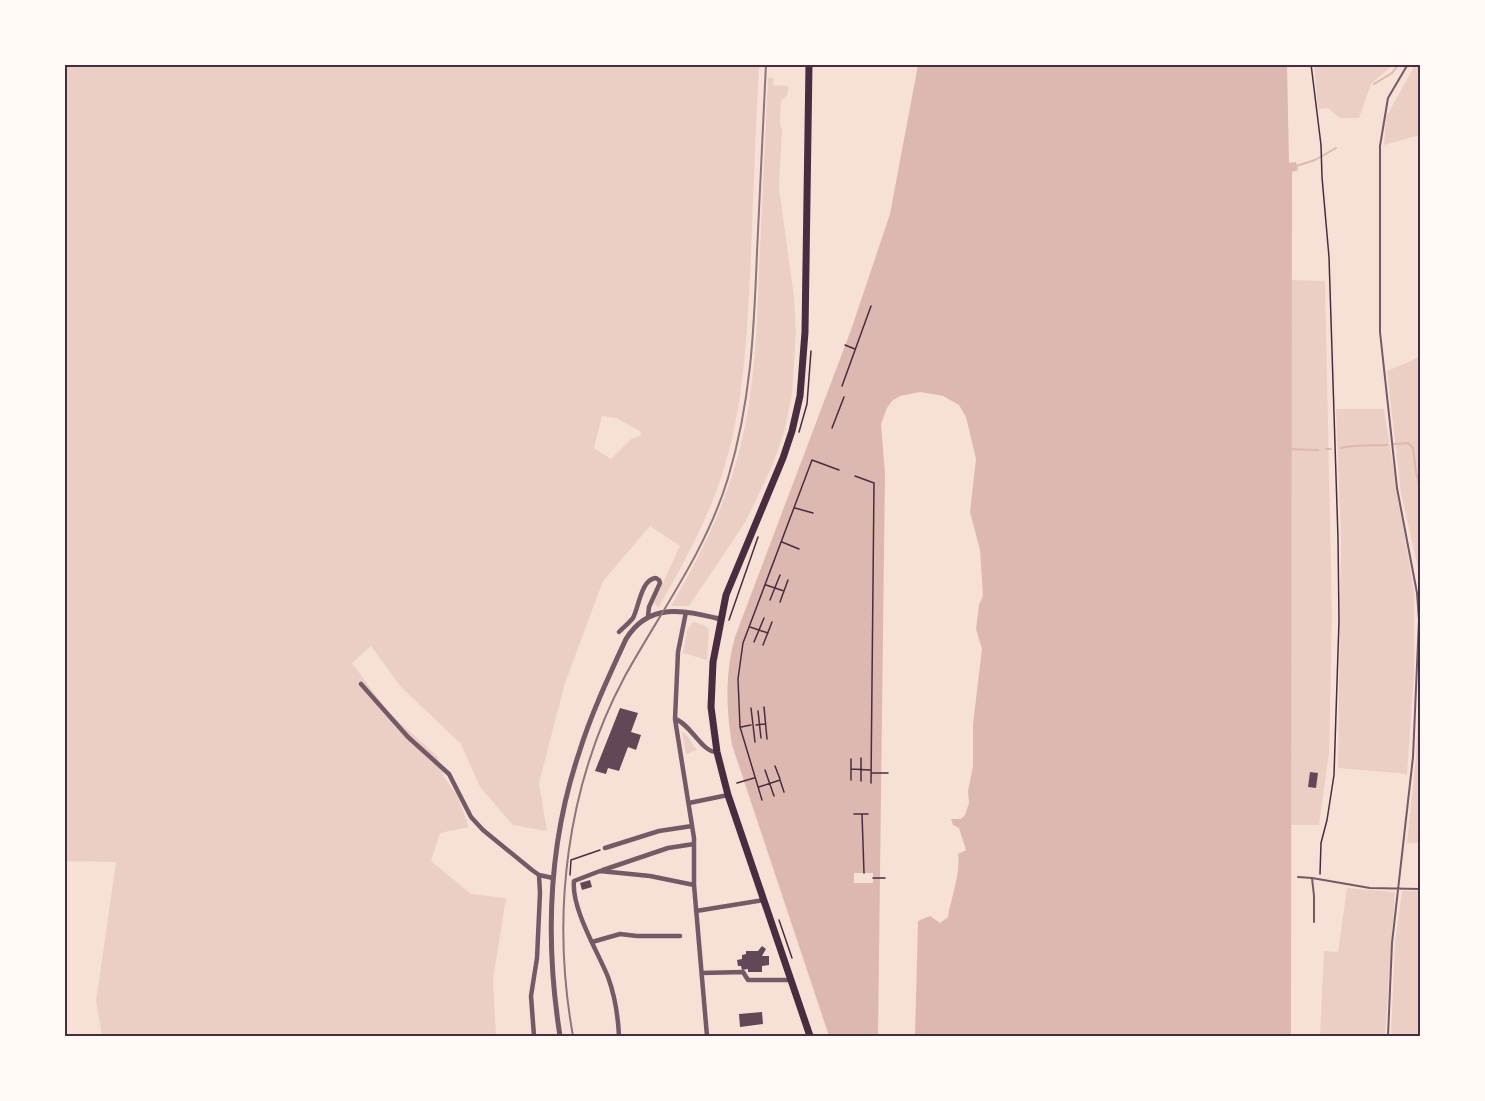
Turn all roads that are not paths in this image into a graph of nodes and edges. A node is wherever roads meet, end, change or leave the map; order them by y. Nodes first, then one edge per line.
1 (809, 64) edge
2 (1408, 64) edge
3 (686, 612) junction
4 (648, 616) junction
5 (720, 619) junction
6 (619, 632) dead end
7 (361, 684) dead end
8 (675, 719) junction
9 (717, 752) junction
10 (728, 795) junction
11 (690, 803) junction
12 (692, 826) junction
13 (694, 844) junction
14 (605, 848) road end
15 (600, 871) junction
16 (539, 875) junction
17 (1298, 877) dead end
18 (553, 878) junction
19 (1312, 878) junction
20 (694, 885) junction
21 (1420, 888) edge
22 (1399, 889) junction
23 (764, 900) junction
24 (696, 911) junction
25 (1314, 921) dead end
26 (680, 936) dead end
27 (592, 942) junction
28 (702, 973) junction
29 (791, 980) junction
30 (534, 1036) edge
31 (560, 1036) edge
32 (619, 1036) edge
33 (707, 1036) edge
34 (810, 1036) edge
35 (1388, 1036) edge

1 - 5 main road
2 - 22 lane
3 - 4 street
3 - 5 street
3 - 8 street
4 - 6 street
4 - 18 street
5 - 9 main road
7 - 16 street
8 - 9 street
8 - 11 street
9 - 10 main road
10 - 11 street
10 - 23 main road
11 - 12 street
12 - 13 street
12 - 14 street
13 - 15 street
13 - 20 street
15 - 20 street
15 - 27 street
16 - 18 street
16 - 30 street
17 - 19 lane
18 - 31 street
19 - 22 lane
19 - 25 lane
20 - 24 street
21 - 22 lane
22 - 35 lane
23 - 24 street
23 - 29 main road
24 - 28 street
26 - 27 street
27 - 32 street
28 - 29 street
28 - 33 street
29 - 34 main road

